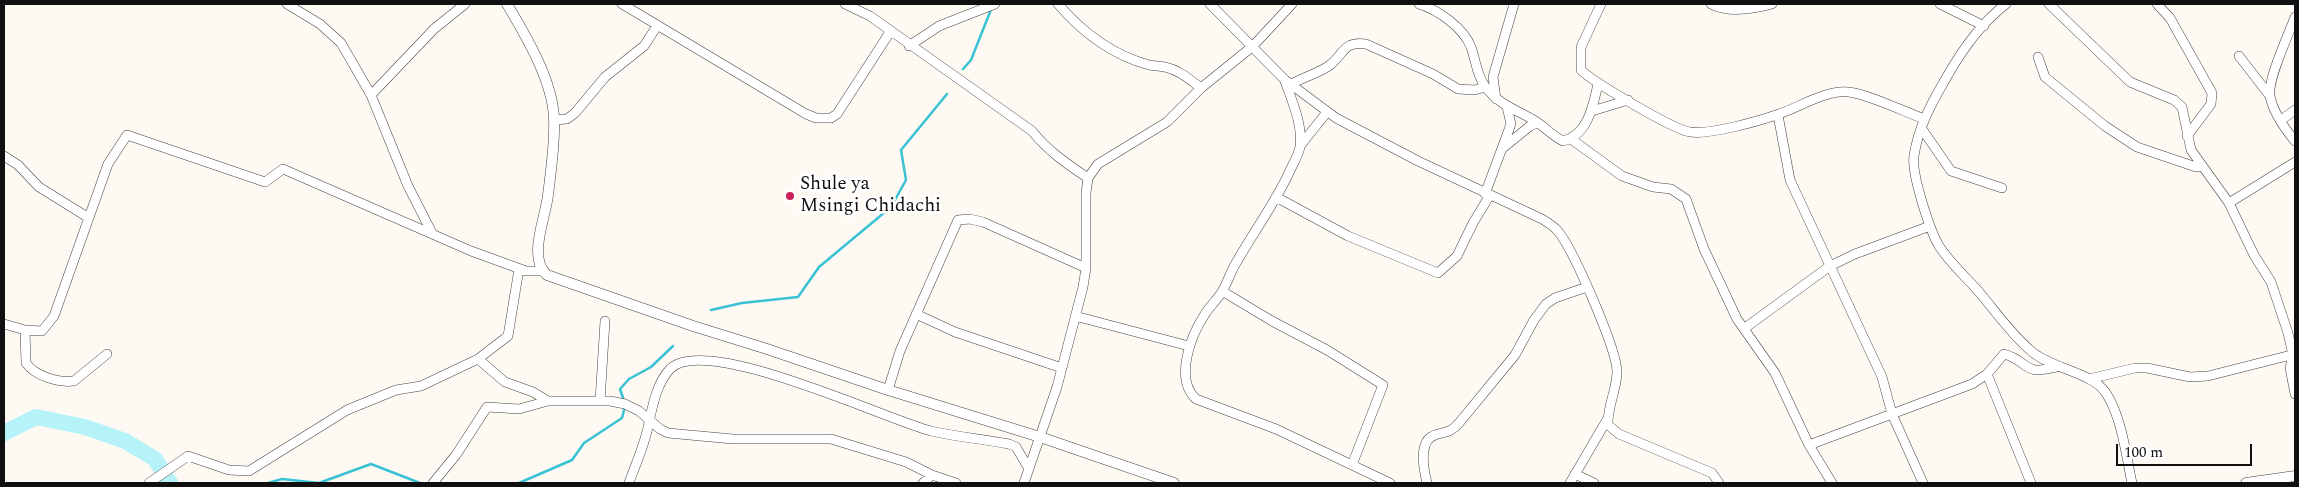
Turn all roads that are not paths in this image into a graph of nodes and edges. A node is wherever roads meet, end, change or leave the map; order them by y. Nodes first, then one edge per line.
1 (288, 4) edge
2 (465, 4) edge
3 (507, 4) edge
4 (622, 4) edge
5 (844, 4) edge
6 (995, 4) edge
7 (1058, 4) edge
8 (1210, 4) edge
9 (1292, 4) edge
10 (1419, 4) edge
11 (1514, 4) edge
12 (1601, 4) edge
13 (1711, 4) edge
14 (1772, 4) edge
15 (1940, 4) edge
16 (2006, 4) edge
17 (2049, 4) edge
18 (2157, 4) edge
19 (862, 7) edge
20 (2295, 17) edge
21 (657, 26) junction
22 (1984, 26) junction
23 (890, 32) junction
24 (909, 46) junction
25 (1253, 46) junction
26 (2239, 56) dead end
27 (2038, 57) dead end
28 (1288, 82) junction
29 (1598, 84) junction
30 (1486, 87) junction
31 (1201, 88) junction
32 (371, 95) junction
33 (2270, 96) junction
34 (1496, 99) junction
35 (1628, 100) junction
36 (1506, 107) junction
37 (2295, 110) edge
38 (1592, 111) junction
39 (1327, 112) junction
40 (1778, 115) junction
41 (1924, 118) junction
42 (554, 120) junction
43 (2281, 120) junction
44 (1538, 123) junction
45 (1922, 129) junction
46 (2188, 136) junction
47 (1571, 139) junction
48 (2295, 140) edge
49 (1300, 146) junction
50 (1502, 149) junction
51 (4, 156) edge
52 (2295, 162) edge
53 (2201, 166) junction
54 (1088, 178) junction
55 (2002, 188) dead end
56 (1488, 194) junction
57 (1276, 197) junction
58 (2229, 203) junction
59 (89, 218) junction
60 (1930, 226) junction
61 (432, 232) junction
62 (1830, 266) junction
63 (1086, 268) junction
64 (519, 269) junction
65 (542, 271) junction
66 (1587, 287) junction
67 (1222, 291) junction
68 (916, 314) junction
69 (1075, 316) junction
70 (605, 321) dead end
71 (4, 324) edge
72 (1745, 328) junction
73 (26, 330) junction
74 (1190, 346) junction
75 (108, 354) dead end
76 (2294, 354) edge
77 (478, 359) junction
78 (2057, 367) junction
79 (1062, 368) junction
80 (1987, 374) junction
81 (2089, 379) junction
82 (888, 390) junction
83 (2295, 394) edge
84 (548, 401) junction
85 (600, 401) junction
86 (1892, 414) junction
87 (1608, 418) junction
88 (650, 421) junction
89 (1040, 437) junction
90 (1809, 445) junction
91 (1352, 465) junction
92 (1575, 474) junction
93 (932, 475) junction
94 (2295, 476) edge
95 (1026, 477) edge
96 (149, 483) edge
97 (433, 483) edge
98 (630, 483) edge
99 (923, 483) edge
100 (956, 483) edge
101 (1016, 483) edge
102 (1174, 483) edge
103 (1390, 483) edge
104 (1427, 483) edge
105 (1570, 483) edge
106 (1594, 483) edge
107 (1719, 483) edge
108 (1832, 483) edge
109 (1923, 483) edge
110 (2031, 483) edge
111 (2132, 483) edge
112 (2246, 483) edge

1 - 32 street
2 - 32 street
3 - 42 street
4 - 21 street
5 - 19 street
6 - 24 street
7 - 31 street
8 - 25 street
9 - 25 street
10 - 30 street
11 - 34 street
12 - 29 street
13 - 14 street
15 - 22 street
16 - 22 street
17 - 46 street
18 - 46 street
19 - 23 street
20 - 33 street
21 - 23 street
21 - 42 street
22 - 41 street
23 - 24 street
24 - 54 street
25 - 28 street
25 - 31 street
26 - 33 street
27 - 53 street
28 - 30 street
28 - 39 street
28 - 49 street
29 - 35 street
29 - 38 street
30 - 34 street
31 - 54 street
32 - 61 street
33 - 43 street
34 - 36 street
35 - 38 street
35 - 40 street
36 - 44 street
36 - 50 street
37 - 43 street
38 - 47 street
39 - 49 street
39 - 56 street
40 - 41 street
40 - 62 street
41 - 45 street
42 - 65 street
43 - 48 street
44 - 47 street
44 - 50 street
45 - 55 street
45 - 60 street
46 - 53 street
47 - 72 street
49 - 57 street
50 - 56 street
51 - 59 street
52 - 58 street
53 - 58 street
54 - 63 street
56 - 57 street
56 - 66 street
57 - 67 street
58 - 76 street
59 - 61 street
59 - 73 street
60 - 62 street
60 - 78 street
61 - 64 street
62 - 72 street
62 - 86 street
63 - 68 street
63 - 69 street
64 - 65 street
64 - 77 street
65 - 82 street
66 - 87 street
66 - 104 street
67 - 74 street
67 - 91 street
68 - 79 street
68 - 82 street
69 - 74 street
69 - 79 street
70 - 85 street
71 - 73 street
72 - 90 street
73 - 75 street
74 - 91 street
76 - 81 street
76 - 83 street
77 - 84 street
77 - 96 street
78 - 80 street
78 - 81 street
79 - 89 street
80 - 86 street
80 - 110 street
81 - 111 street
82 - 89 street
84 - 85 street
84 - 97 street
85 - 88 street
86 - 90 street
86 - 109 street
87 - 92 street
87 - 107 street
88 - 93 street
88 - 95 street
88 - 98 street
89 - 95 street
89 - 102 street
90 - 108 street
91 - 103 street
92 - 105 street
92 - 106 street
93 - 99 street
93 - 100 street
94 - 112 street
95 - 101 street

